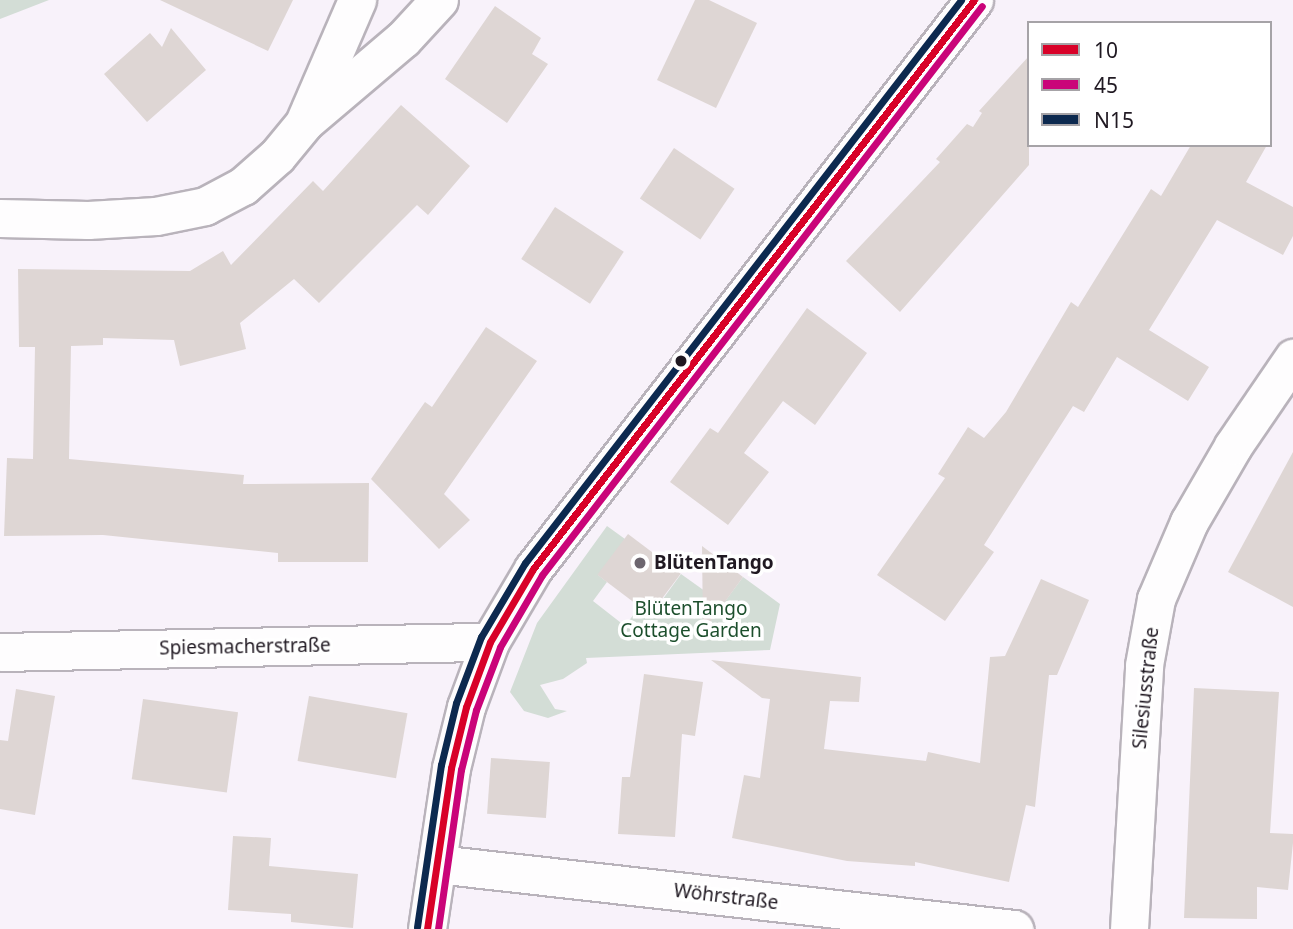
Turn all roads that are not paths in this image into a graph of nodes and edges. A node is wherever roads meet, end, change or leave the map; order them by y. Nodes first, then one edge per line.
1 (357, 0) edge
2 (439, 0) edge
3 (974, 0) edge
4 (305, 122) junction
5 (0, 218) edge
6 (1293, 358) edge
7 (491, 642) junction
8 (0, 652) edge
9 (438, 864) junction
10 (427, 929) edge
11 (1014, 929) edge
12 (1129, 929) edge

1 - 4 street
2 - 4 street
3 - 7 street
4 - 5 street
6 - 12 street, Silesiusstraße
7 - 8 street, Spiesmacherstraße
7 - 9 street
9 - 10 street
9 - 11 street, Wöhrstraße

